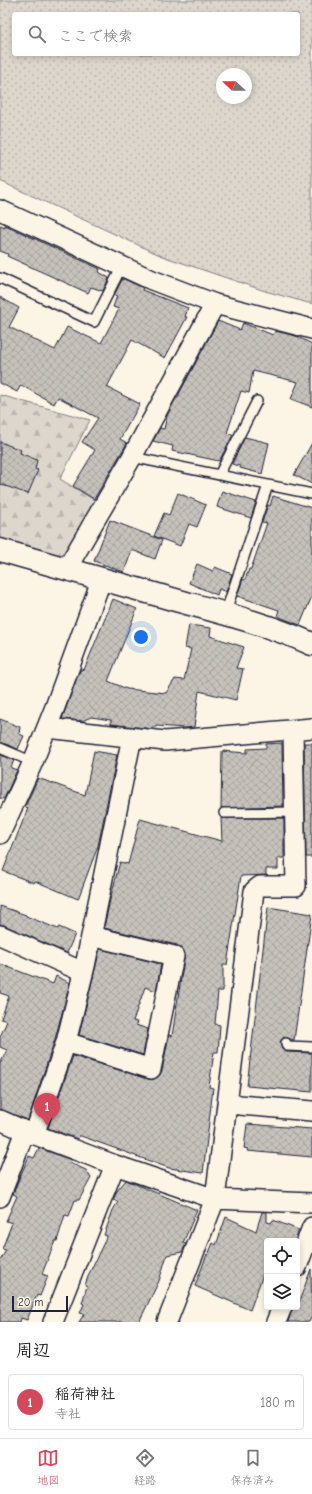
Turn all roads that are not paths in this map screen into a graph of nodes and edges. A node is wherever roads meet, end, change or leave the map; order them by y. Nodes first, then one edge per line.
1 (0, 210) edge
2 (122, 266) junction
3 (0, 278) edge
4 (215, 304) junction
5 (312, 328) edge
6 (257, 401) dead end
7 (132, 457) junction
8 (220, 475) junction
9 (268, 485) junction
10 (312, 494) edge
11 (0, 550) edge
12 (67, 568) junction
13 (102, 578) junction
14 (224, 614) junction
15 (311, 642) edge
16 (47, 728) junction
17 (312, 728) edge
18 (292, 731) junction
19 (132, 738) junction
20 (0, 748) edge
21 (33, 762) junction
22 (294, 812) junction
23 (224, 813) dead end
24 (0, 834) edge
25 (0, 935) edge
26 (90, 936) junction
27 (83, 972) junction
28 (66, 1042) junction
29 (286, 1043) dead end
30 (312, 1047) edge
31 (227, 1104) junction
32 (312, 1111) edge
33 (0, 1120) edge
34 (30, 1133) junction
35 (115, 1165) junction
36 (0, 1197) edge
37 (216, 1199) junction
38 (312, 1203) edge
39 (312, 1227) edge
40 (300, 1259) edge
41 (281, 1310) edge
42 (53, 1322) edge
43 (167, 1322) edge
44 (276, 1322) edge

1 - 2 street
2 - 3 lane
2 - 4 street
4 - 5 street
4 - 7 street
6 - 8 lane
7 - 8 lane
7 - 12 street
8 - 9 lane
9 - 10 lane
9 - 14 lane
11 - 12 street
12 - 13 street
13 - 14 street
13 - 16 street
14 - 15 street
16 - 19 street
16 - 21 street
17 - 18 street
18 - 19 street
18 - 22 street
19 - 26 street
20 - 21 lane
21 - 24 street
22 - 23 lane
22 - 31 street
25 - 27 street
26 - 27 street
26 - 28 street
27 - 28 street
28 - 34 street
29 - 30 lane
31 - 32 street
31 - 37 street
33 - 34 street
34 - 35 street
34 - 36 street
35 - 37 street
35 - 42 street
37 - 38 street
37 - 43 street
39 - 40 street
41 - 44 street

